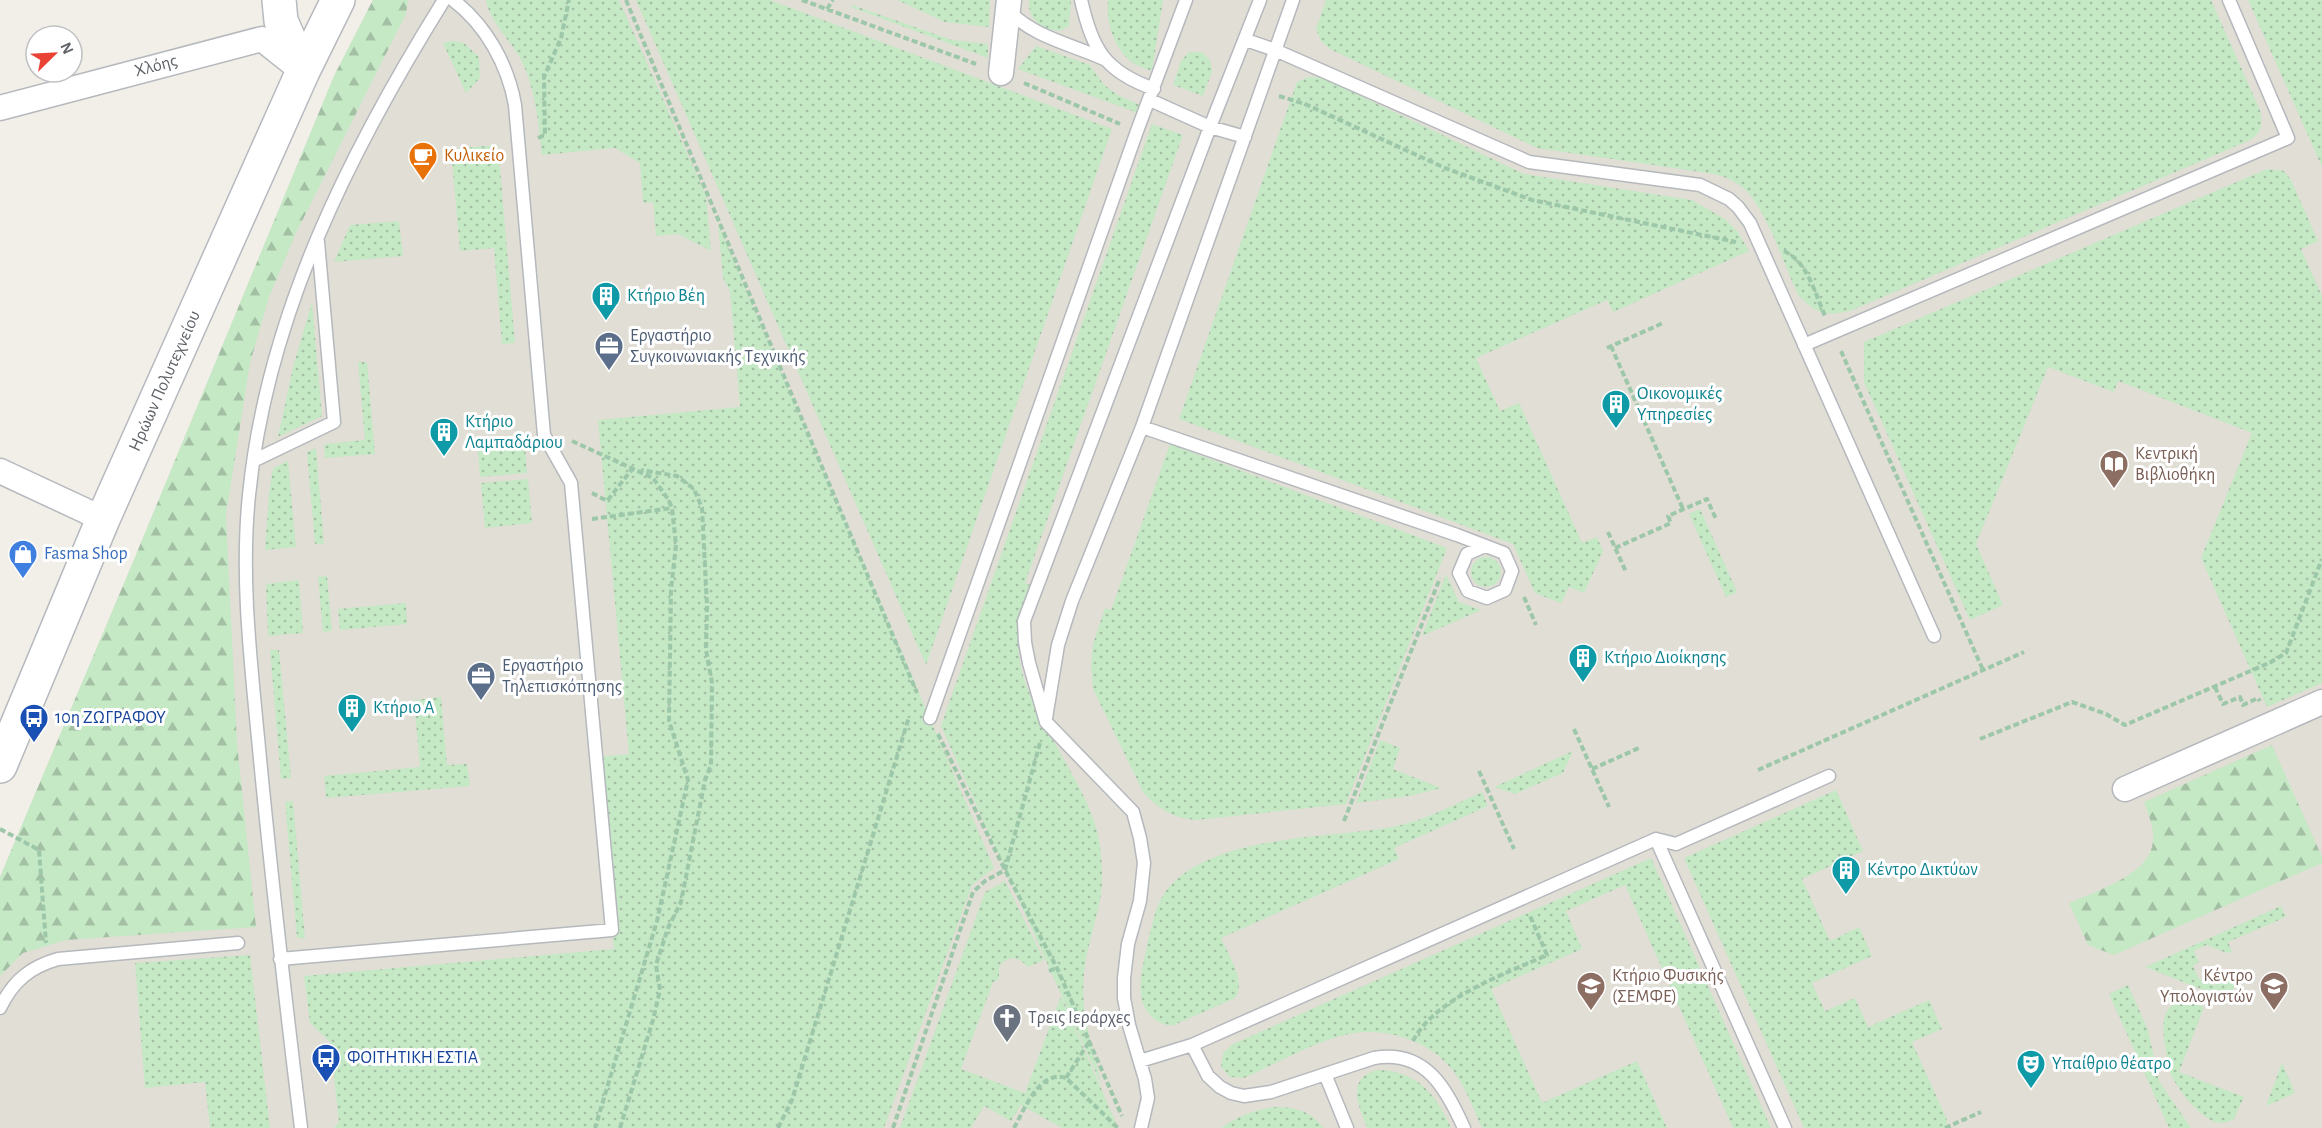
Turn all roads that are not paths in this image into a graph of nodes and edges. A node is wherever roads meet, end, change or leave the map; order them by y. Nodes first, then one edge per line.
1 (279, 0) edge
2 (338, 0) edge
3 (1081, 0) edge
4 (1186, 0) edge
5 (1260, 0) edge
6 (1293, 0) edge
7 (2229, 0) edge
8 (453, 1) edge
9 (1009, 5) edge
10 (1246, 40) junction
11 (1275, 50) junction
12 (1104, 59) junction
13 (303, 71) junction
14 (1001, 74) road end
15 (1152, 94) junction
16 (0, 108) edge
17 (1210, 127) junction
18 (1245, 137) junction
19 (318, 238) junction
20 (1804, 345) junction
21 (1143, 427) junction
22 (255, 460) junction
23 (0, 471) edge
24 (103, 519) junction
25 (1485, 546) junction
26 (1934, 636) dead end
27 (2322, 702) edge
28 (930, 718) road end
29 (1046, 722) junction
30 (0, 766) edge
31 (1829, 776) dead end
32 (2125, 789) dead end
33 (1656, 839) junction
34 (237, 942) dead end
35 (280, 958) junction
36 (0, 1008) edge
37 (1192, 1046) junction
38 (1140, 1061) junction
39 (1324, 1074) junction
40 (301, 1128) edge
41 (1141, 1128) edge
42 (1347, 1128) edge
43 (1464, 1128) edge
44 (1785, 1128) edge

1 - 13 street
2 - 13 street, Ηρώων Πολυτεχνείου
3 - 12 lane
4 - 15 lane
5 - 10 lane
6 - 11 lane
7 - 20 lane
8 - 19 lane
8 - 35 lane
9 - 12 lane
9 - 14 street
10 - 11 lane
10 - 17 lane
11 - 18 lane
11 - 20 lane
12 - 15 lane
13 - 16 street, Χλόης
13 - 24 street, Ηρώων Πολυτεχνείου
15 - 17 lane
15 - 28 lane
17 - 18 lane
17 - 29 lane
18 - 21 lane
19 - 22 lane
19 - 22 lane
20 - 26 lane
21 - 25 lane
21 - 29 lane
22 - 35 lane
23 - 24 street
24 - 30 street, Ηρώων Πολυτεχνείου
25 - 25 lane
27 - 32 street
29 - 38 lane
31 - 33 lane
33 - 37 lane
33 - 44 lane
34 - 36 lane
35 - 40 lane
37 - 38 lane
37 - 39 lane
38 - 41 lane
39 - 42 lane
39 - 43 lane

